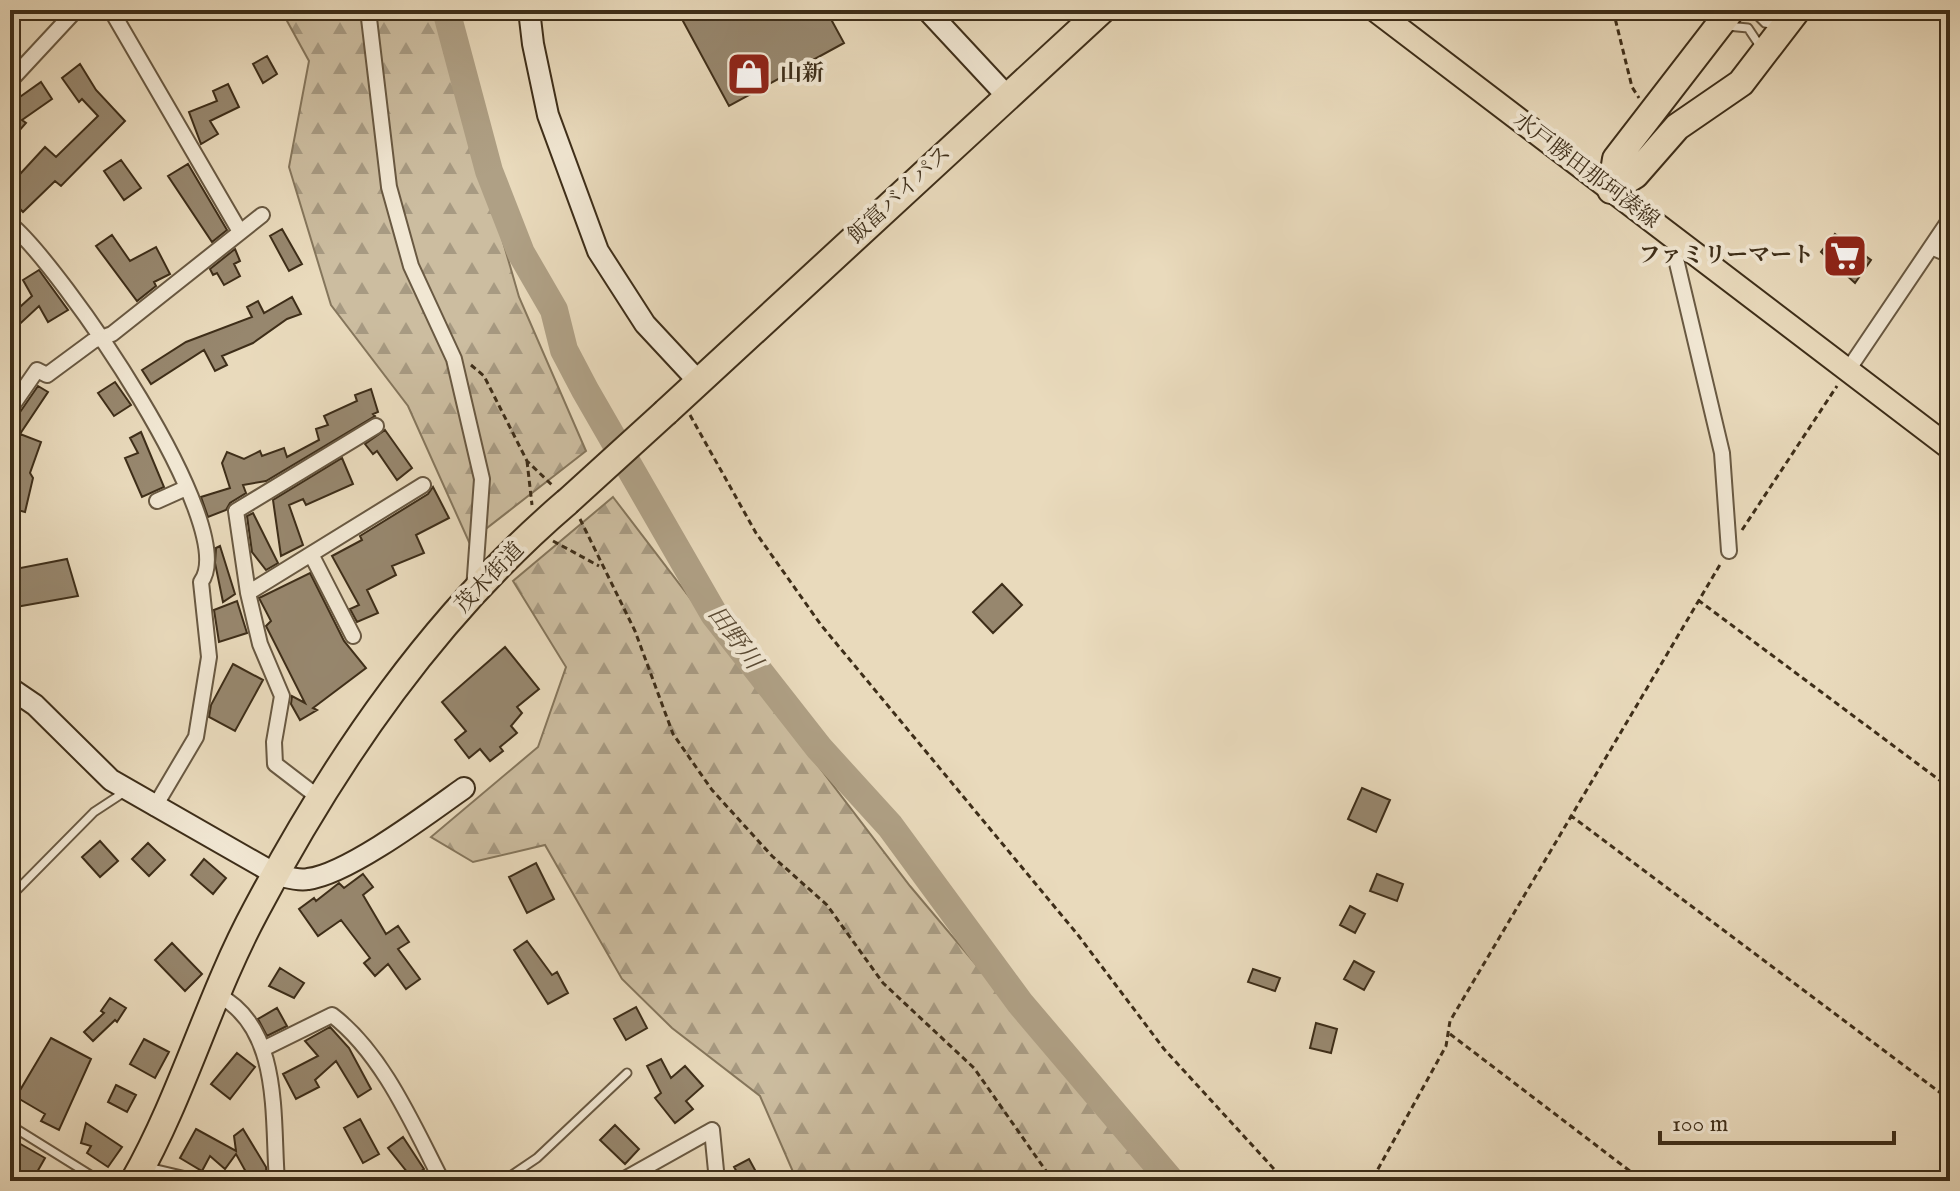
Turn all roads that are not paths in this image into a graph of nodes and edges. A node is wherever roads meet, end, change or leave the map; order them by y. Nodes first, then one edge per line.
1 (76, 10) edge
2 (111, 10) edge
3 (368, 10) edge
4 (529, 10) edge
5 (927, 10) edge
6 (1102, 10) edge
7 (1375, 10) edge
8 (1731, 10) edge
9 (1752, 10) edge
10 (1793, 16) edge
11 (1715, 32) junction
12 (1757, 64) junction
13 (10, 81) edge
14 (1007, 96) junction
15 (1611, 190) junction
16 (262, 215) dead end
17 (1950, 219) edge
18 (10, 224) edge
19 (239, 230) junction
20 (1677, 240) junction
21 (1931, 247) junction
22 (1950, 255) edge
23 (102, 338) junction
24 (1848, 370) junction
25 (682, 397) junction
26 (10, 409) edge
27 (376, 426) dead end
28 (1950, 448) edge
29 (423, 485) dead end
30 (186, 488) junction
31 (157, 501) dead end
32 (1729, 551) road end
33 (311, 554) junction
34 (248, 593) junction
35 (473, 594) junction
36 (353, 636) dead end
37 (10, 688) edge
38 (464, 788) dead end
39 (127, 790) junction
40 (318, 797) junction
41 (154, 808) junction
42 (277, 875) junction
43 (10, 897) edge
44 (218, 995) junction
45 (263, 1049) junction
46 (627, 1073) dead end
47 (10, 1125) edge
48 (137, 1175) edge
49 (100, 1181) edge
50 (192, 1181) edge
51 (277, 1181) edge
52 (441, 1181) edge
53 (503, 1181) edge
54 (621, 1181) edge
55 (717, 1181) edge

1 - 13 street
2 - 19 street
3 - 35 street
4 - 25 street
5 - 14 street
6 - 14 highway, 飯富バイパス
7 - 15 main road, 水戸勝田那珂湊線
8 - 11 highway
9 - 10 lane
10 - 12 highway
11 - 12 lane
11 - 15 highway
12 - 15 highway
14 - 25 highway, 飯富バイパス
15 - 20 main road, 水戸勝田那珂湊線
16 - 19 street
17 - 21 street
18 - 23 street
19 - 23 street
20 - 24 main road, 水戸勝田那珂湊線
20 - 32 street
21 - 22 street
21 - 24 street
23 - 26 street
23 - 30 street
24 - 28 main road, 水戸勝田那珂湊線
25 - 35 highway, 茂木街道, bridge
27 - 34 street
29 - 33 street
30 - 31 street
30 - 41 street
33 - 34 street
33 - 36 street
34 - 40 street
35 - 40 highway, 茂木街道
37 - 39 street
38 - 42 street
39 - 41 street
39 - 43 lane
40 - 42 highway, 茂木街道
41 - 42 street
42 - 44 highway, 茂木街道
44 - 45 street
44 - 48 highway, 茂木街道
45 - 51 street
45 - 52 street
46 - 53 lane
47 - 49 lane
48 - 50 street
54 - 55 street

